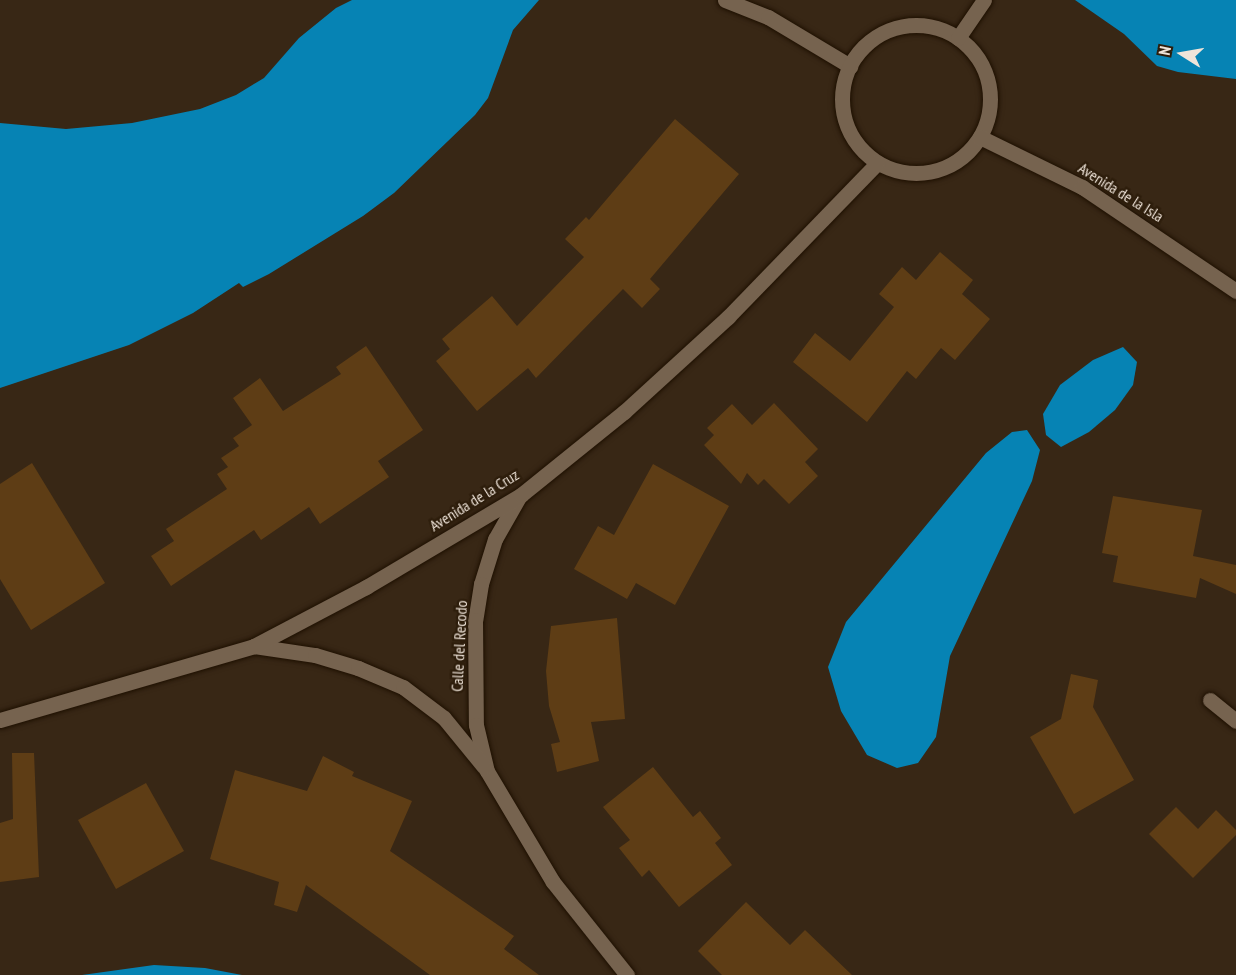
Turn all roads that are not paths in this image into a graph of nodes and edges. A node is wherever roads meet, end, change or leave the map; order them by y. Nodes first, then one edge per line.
1 (725, 0) edge
2 (984, 0) edge
3 (958, 38) junction
4 (849, 66) junction
5 (980, 137) junction
6 (877, 163) junction
7 (1236, 291) edge
8 (521, 495) junction
9 (254, 646) junction
10 (1210, 700) dead end
11 (0, 720) edge
12 (1236, 721) edge
13 (487, 771) junction
14 (627, 975) edge

1 - 4 street
2 - 3 street
3 - 4 street
3 - 5 street
4 - 6 street
5 - 6 street
5 - 7 street, Avenida de la Isla
6 - 8 street, Avenida de la Cruz
8 - 9 street, Avenida de la Cruz
8 - 13 street, Calle del Recodo
9 - 11 street, Avenida de la Cruz
9 - 13 street, Calle del Recodo
10 - 12 street
13 - 14 street, Calle del Recodo

